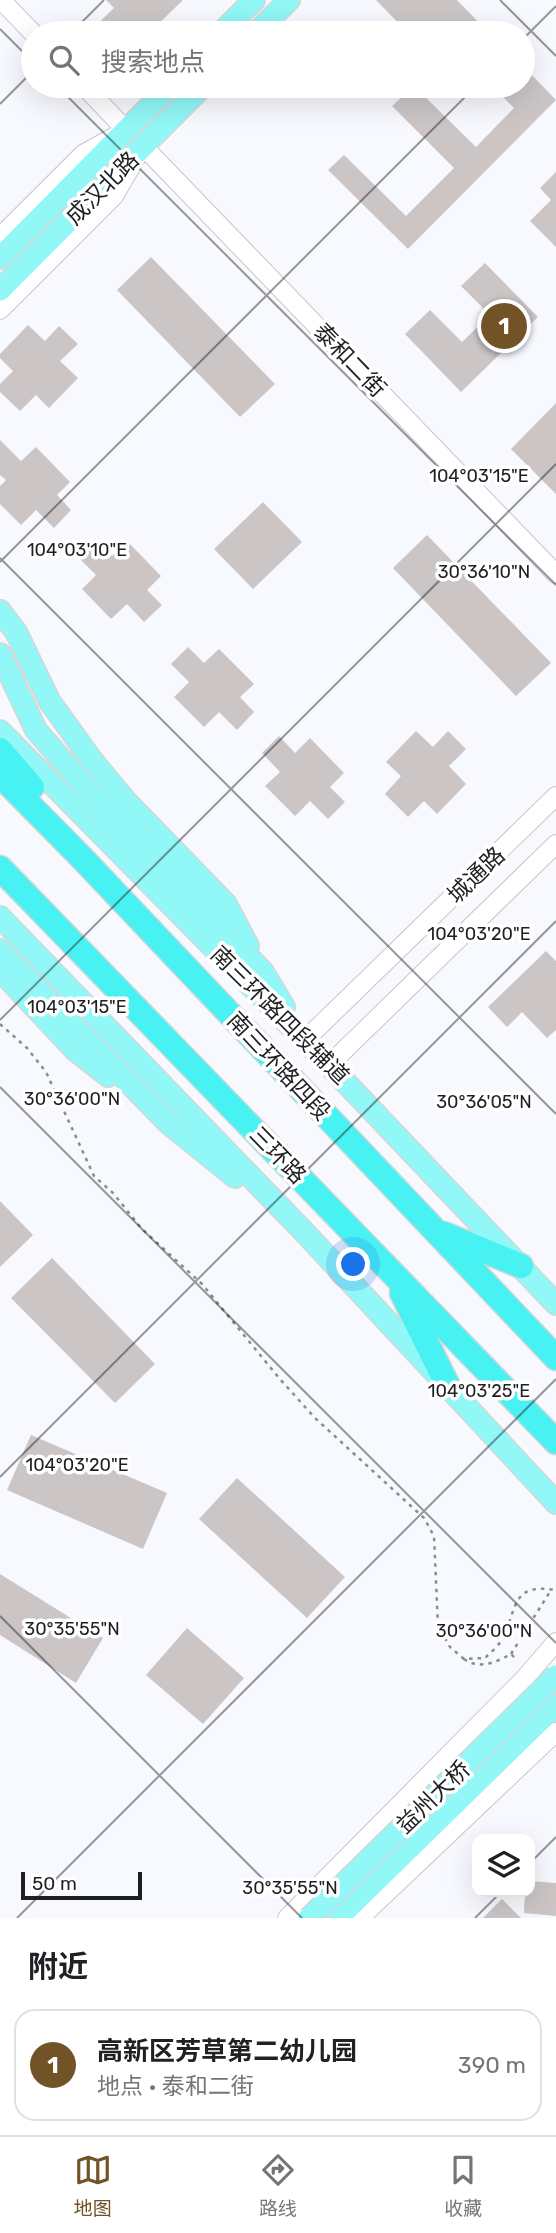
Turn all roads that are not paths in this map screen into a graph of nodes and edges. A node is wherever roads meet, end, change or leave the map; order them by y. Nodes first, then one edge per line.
1 (1, 0) edge
2 (254, 0) edge
3 (289, 0) edge
4 (21, 21) edge
5 (233, 21) edge
6 (268, 21) edge
7 (95, 98) edge
8 (158, 98) edge
9 (191, 98) edge
10 (126, 130) junction
11 (143, 146) junction
12 (0, 237) edge
13 (0, 258) edge
14 (0, 290) edge
15 (0, 310) edge
16 (556, 574) edge
17 (0, 611) edge
18 (0, 654) edge
19 (0, 731) edge
20 (0, 750) edge
21 (0, 775) edge
22 (556, 796) edge
23 (556, 844) edge
24 (0, 868) edge
25 (0, 916) edge
26 (0, 950) edge
27 (0, 970) edge
28 (263, 972) junction
29 (206, 989) junction
30 (305, 1041) junction
31 (329, 1065) junction
32 (168, 1122) junction
33 (434, 1230) junction
34 (307, 1235) junction
35 (521, 1266) junction
36 (392, 1273) junction
37 (556, 1304) edge
38 (556, 1358) edge
39 (448, 1386) junction
40 (556, 1442) edge
41 (556, 1503) edge
42 (556, 1642) edge
43 (556, 1676) edge
44 (556, 1705) edge
45 (556, 1732) edge
46 (287, 1918) edge
47 (309, 1918) edge
48 (338, 1918) edge
49 (360, 1918) edge

1 - 4 street
2 - 5 main road
3 - 6 main road
7 - 10 street
8 - 10 main road, 成汉北路
9 - 11 main road, 成汉北路
10 - 12 street
10 - 13 main road, 成汉北路
11 - 14 main road, 成汉北路
11 - 15 street
11 - 16 street, 泰和二街
17 - 28 main road
18 - 28 main road
19 - 30 main road, 南三环路四段辅道
20 - 29 highway
21 - 29 highway, 南三环路四段
22 - 30 street, 城通路
23 - 31 street, 城通路
24 - 36 highway, 三环路
25 - 34 main road
26 - 32 main road
27 - 32 main road
28 - 30 main road
29 - 33 highway, 南三环路四段
30 - 31 main road, 南三环路四段辅道
31 - 35 main road, 南三环路四段辅道
32 - 34 main road
33 - 35 highway
33 - 38 highway, 南三环路四段
34 - 39 main road
35 - 37 main road, 南三环路四段辅道
36 - 39 highway
36 - 40 highway, 三环路
39 - 41 main road
42 - 46 street
43 - 47 main road, 益州大桥, bridge
44 - 48 main road, 益州大桥
45 - 49 street

